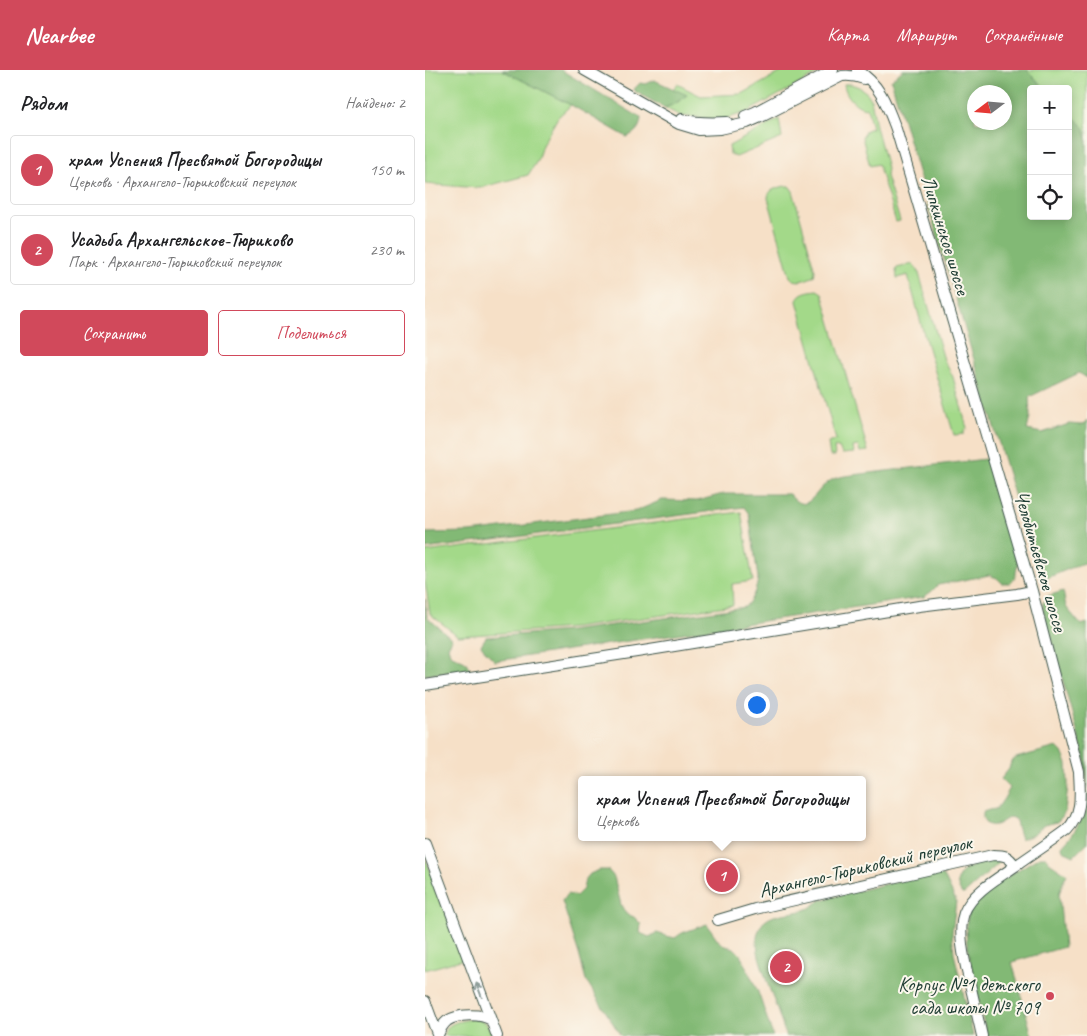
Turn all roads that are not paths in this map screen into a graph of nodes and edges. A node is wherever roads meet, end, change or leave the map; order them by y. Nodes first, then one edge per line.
1 (584, 70) edge
2 (833, 70) edge
3 (857, 70) edge
4 (831, 81) junction
5 (873, 84) junction
6 (662, 114) junction
7 (977, 399) joint
8 (1032, 591) junction
9 (425, 685) edge
10 (425, 843) edge
11 (1015, 866) junction
12 (718, 920) dead end
13 (425, 1001) edge
14 (491, 1020) junction
15 (438, 1036) edge
16 (497, 1036) edge
17 (982, 1036) edge

1 - 6 street
2 - 6 street
3 - 4 street
3 - 5 street, Липкинское шоссе
4 - 5 street
4 - 6 street
5 - 7 street, Липкинское шоссе
7 - 8 street, Челобитьевское шоссе
8 - 9 street
8 - 11 street, Челобитьевское шоссе
14 -> 10 street
11 - 12 street, Архангело-Тюриковский переулок
11 - 17 street, Челобитьевское шоссе
13 - 15 street
14 - 15 street
14 - 16 street

